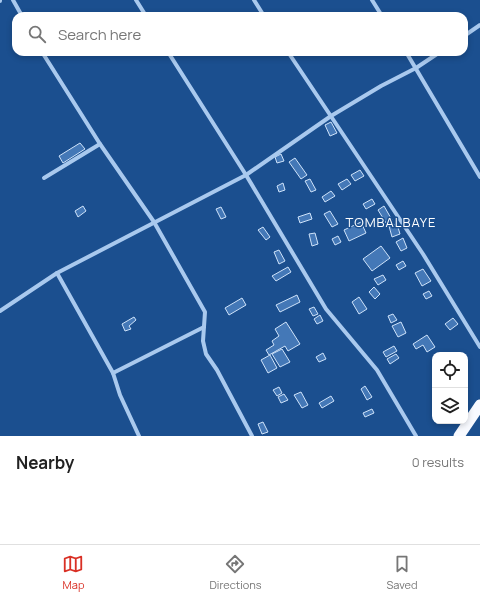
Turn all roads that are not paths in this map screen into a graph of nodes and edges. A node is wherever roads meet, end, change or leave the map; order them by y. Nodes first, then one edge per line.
1 (13, 0) edge
2 (136, 0) edge
3 (254, 0) edge
4 (372, 0) edge
5 (20, 12) edge
6 (144, 12) edge
7 (262, 12) edge
8 (380, 12) edge
9 (480, 25) edge
10 (468, 33) edge
11 (45, 56) edge
12 (171, 56) edge
13 (291, 56) edge
14 (408, 56) edge
15 (434, 56) edge
16 (416, 68) junction
17 (331, 116) junction
18 (100, 144) junction
19 (246, 175) junction
20 (480, 177) edge
21 (44, 178) dead end
22 (154, 222) junction
23 (57, 273) junction
24 (0, 311) edge
25 (204, 328) junction
26 (480, 347) edge
27 (113, 373) junction
28 (480, 405) edge
29 (139, 436) edge
30 (252, 436) edge
31 (416, 436) edge
32 (458, 436) edge

1 - 5 street
2 - 6 street
3 - 7 street
4 - 8 street
9 - 10 street
11 - 18 street
12 - 19 street
13 - 17 street
14 - 16 street
15 - 16 street
16 - 17 street
16 - 20 street
17 - 19 street
17 - 26 street
18 - 21 street
18 - 22 street
19 - 22 street
19 - 31 street
22 - 23 street
22 - 25 street
23 - 24 street
23 - 27 street
25 - 27 street
25 - 30 street
27 - 29 street
28 - 32 highway

